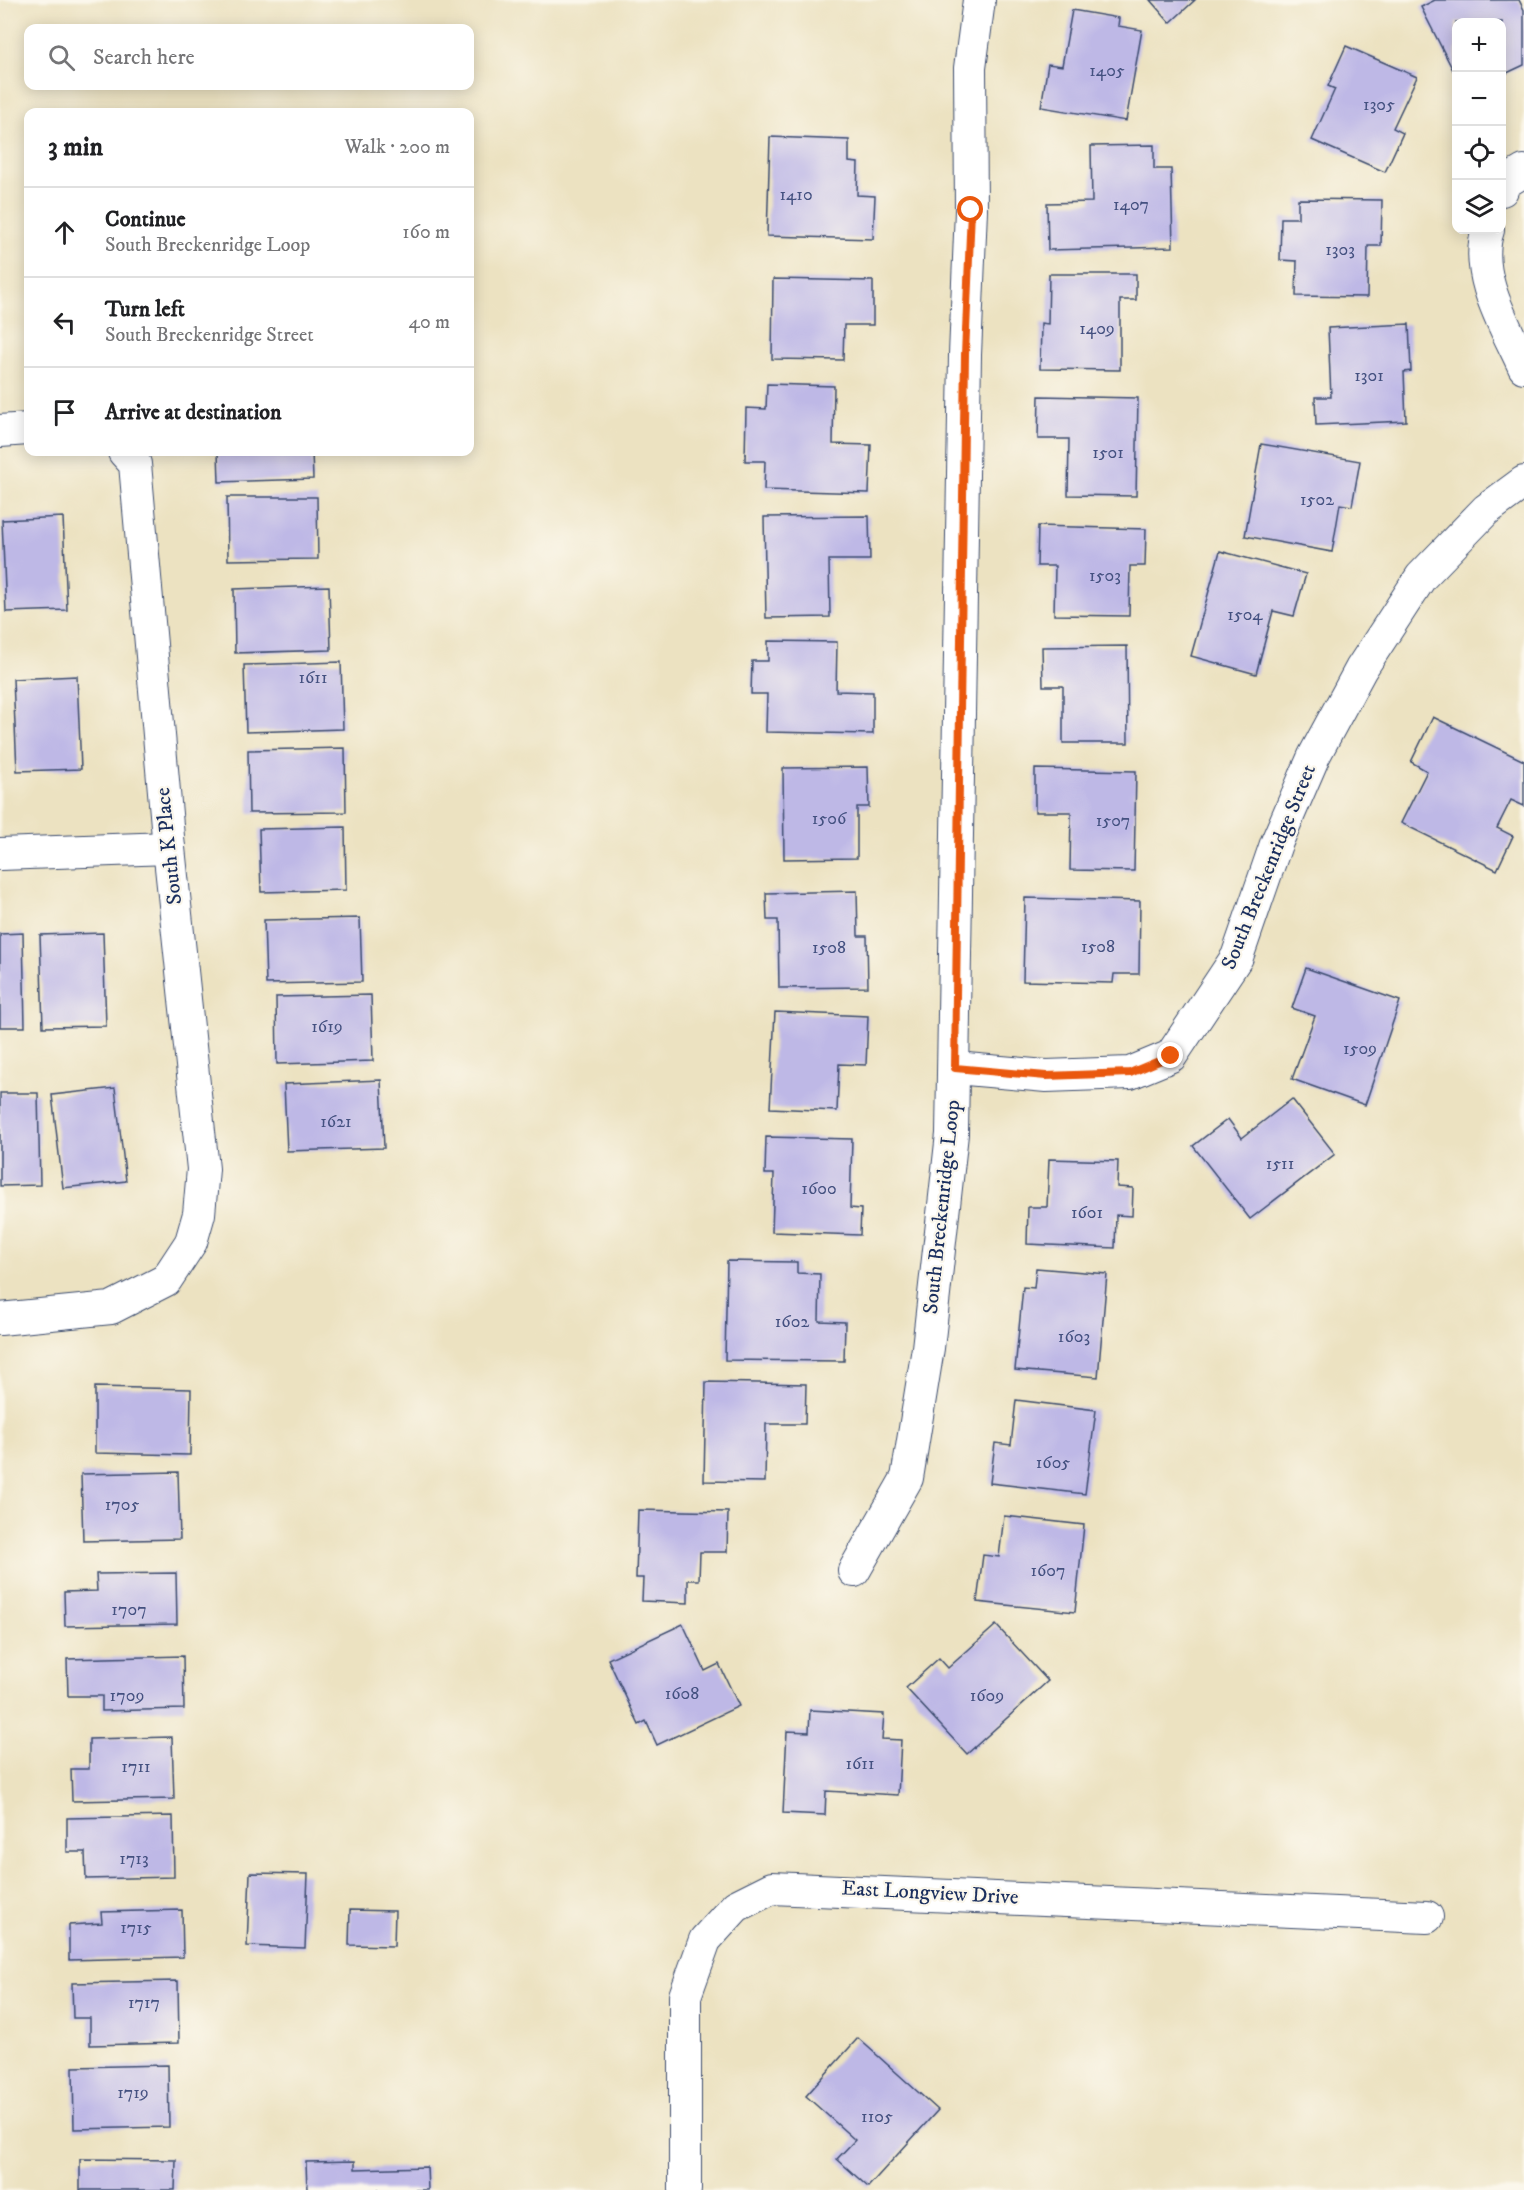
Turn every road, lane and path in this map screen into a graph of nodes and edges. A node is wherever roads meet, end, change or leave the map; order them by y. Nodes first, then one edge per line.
1 (979, 0) edge
2 (1524, 171) edge
3 (1506, 182) edge
4 (1487, 234) edge
5 (1524, 367) edge
6 (24, 429) edge
7 (0, 430) edge
8 (128, 456) edge
9 (1524, 482) edge
10 (168, 848) junction
11 (0, 854) edge
12 (955, 1068) junction
13 (0, 1319) edge
14 (854, 1570) dead end
15 (1427, 1917) dead end
16 (685, 2190) edge

1 - 12 street, South Breckenridge Loop
2 - 3 street
4 - 5 street
6 - 7 street
8 - 10 street, South K Place
9 - 12 street, South Breckenridge Street
10 - 11 street
10 - 13 street, South K Place
12 - 14 street, South Breckenridge Loop
15 - 16 street, East Longview Drive

